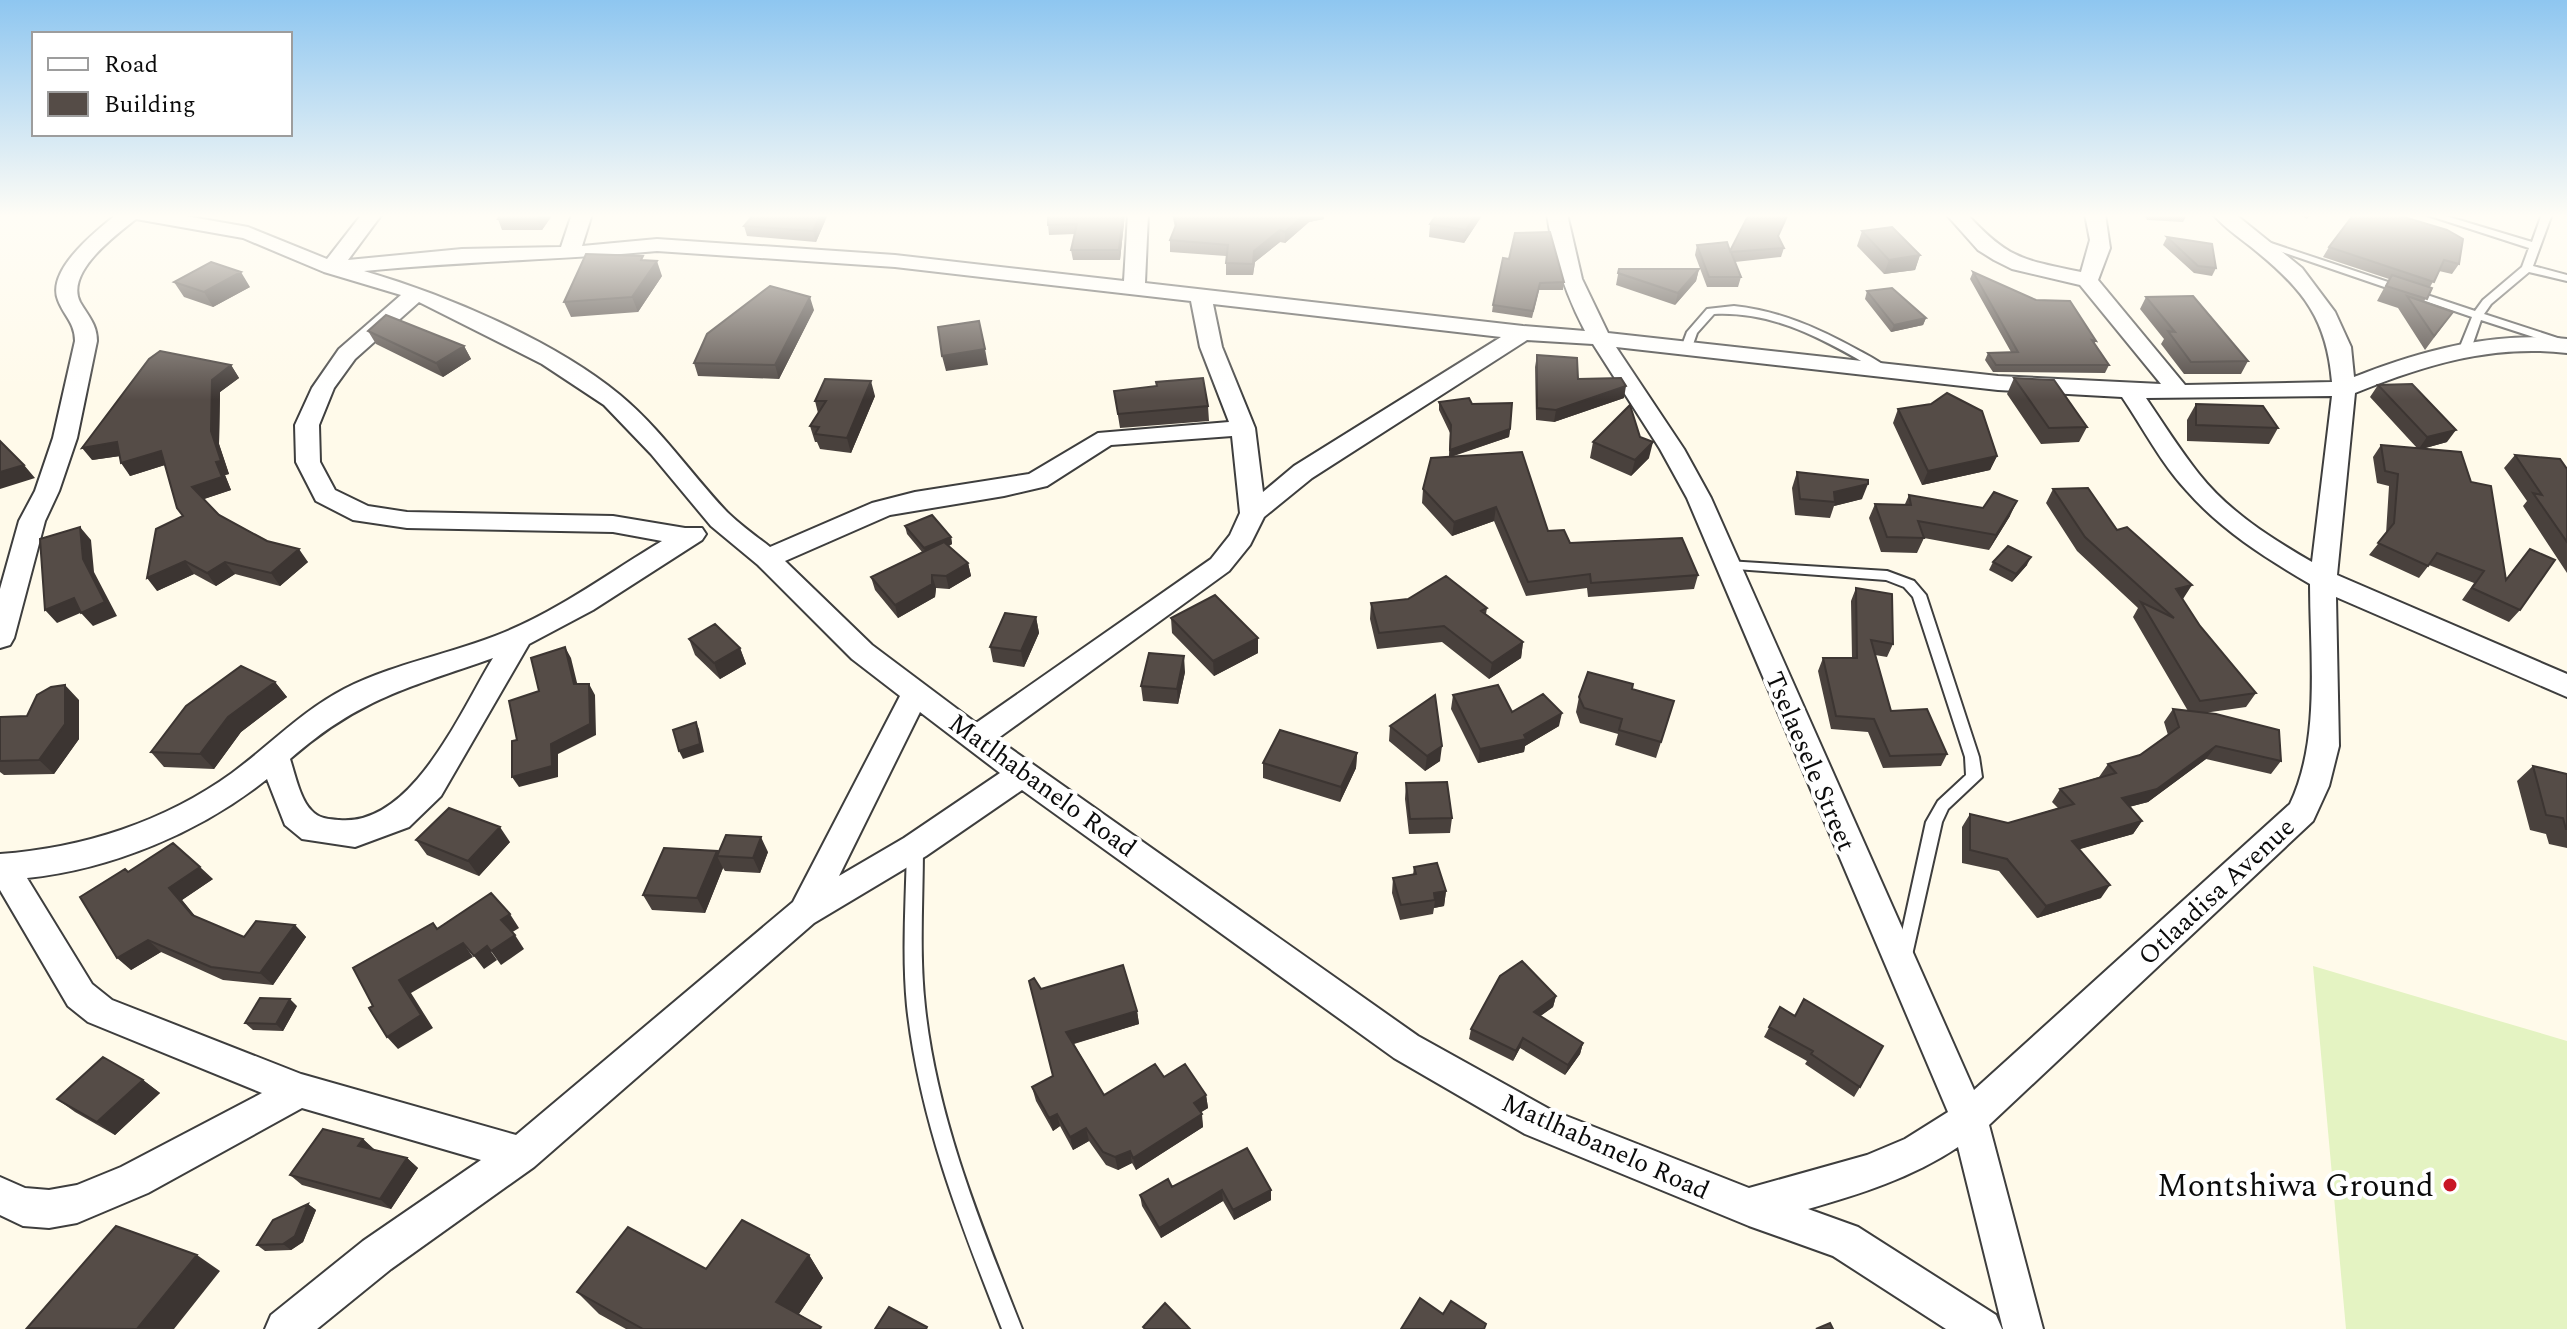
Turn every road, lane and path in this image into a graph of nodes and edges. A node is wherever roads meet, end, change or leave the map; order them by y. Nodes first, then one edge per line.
1 (69, 276) edge
2 (358, 276) edge
3 (1028, 276) edge
4 (1135, 276) edge
5 (1573, 276) edge
6 (2069, 276) edge
7 (2089, 276) edge
8 (2298, 276) edge
9 (2362, 276) edge
10 (2516, 276) edge
11 (2087, 280) junction
12 (1134, 288) junction
13 (416, 293) junction
14 (1201, 296) junction
15 (2478, 314) junction
16 (1523, 333) junction
17 (1598, 338) junction
18 (2567, 346) edge
19 (1687, 348) junction
20 (2465, 349) junction
21 (1884, 370) junction
22 (2344, 389) junction
23 (2129, 391) junction
24 (2178, 391) junction
25 (1243, 428) junction
26 (1253, 513) junction
27 (720, 520) junction
28 (689, 537) junction
29 (767, 559) junction
30 (1727, 565) junction
31 (2323, 580) junction
32 (0, 638) edge
33 (519, 638) junction
34 (2567, 686) edge
35 (916, 692) junction
36 (976, 738) junction
37 (274, 757) junction
38 (1022, 774) junction
39 (915, 847) junction
40 (2, 868) edge
41 (803, 913) junction
42 (1902, 969) junction
43 (300, 1091) junction
44 (1969, 1119) junction
45 (521, 1154) junction
46 (0, 1196) edge
47 (1749, 1207) junction
48 (285, 1329) edge
49 (1012, 1329) edge
50 (1982, 1329) edge
51 (2023, 1329) edge

1 - 32 street
2 - 13 street, Matlhabanelo Road
3 - 12 street
4 - 12 street
5 - 17 street, Tselaesele Street
6 - 11 street
7 - 11 street
8 - 22 street, Otlaadisa Avenue
9 - 15 lane
10 - 15 lane
11 - 24 street
12 - 14 street
13 - 27 street, Matlhabanelo Road
13 - 28 street
14 - 16 street
14 - 25 street
15 - 18 lane
15 - 20 lane
16 - 17 street
16 - 26 street
17 - 19 street
17 - 30 street, Tselaesele Street
18 - 20 street
19 - 21 street
19 - 21 lane
20 - 22 street
21 - 23 street
22 - 24 street
22 - 31 street, Otlaadisa Avenue
23 - 24 street
23 - 31 street
25 - 26 street
25 - 29 street
26 - 36 street
27 - 28 street
27 - 29 street, Matlhabanelo Road
28 - 33 street
29 - 35 street, Matlhabanelo Road
30 - 42 street, Tselaesele Street
30 - 42 lane
31 - 34 street
31 - 44 street, Otlaadisa Avenue
33 - 37 street
33 - 37 street
35 - 36 street, Matlhabanelo Road
35 - 41 street
36 - 38 street, Matlhabanelo Road
37 - 40 street
38 - 39 street
38 - 47 street, Matlhabanelo Road
39 - 41 street
39 - 49 lane
40 - 43 street
41 - 45 street
42 - 44 street, Tselaesele Street
43 - 45 street
43 - 46 street
44 - 47 street, Otlaadisa Avenue
44 - 51 street, Tselaesele Street
45 - 48 street
47 - 50 street, Matlhabanelo Road

